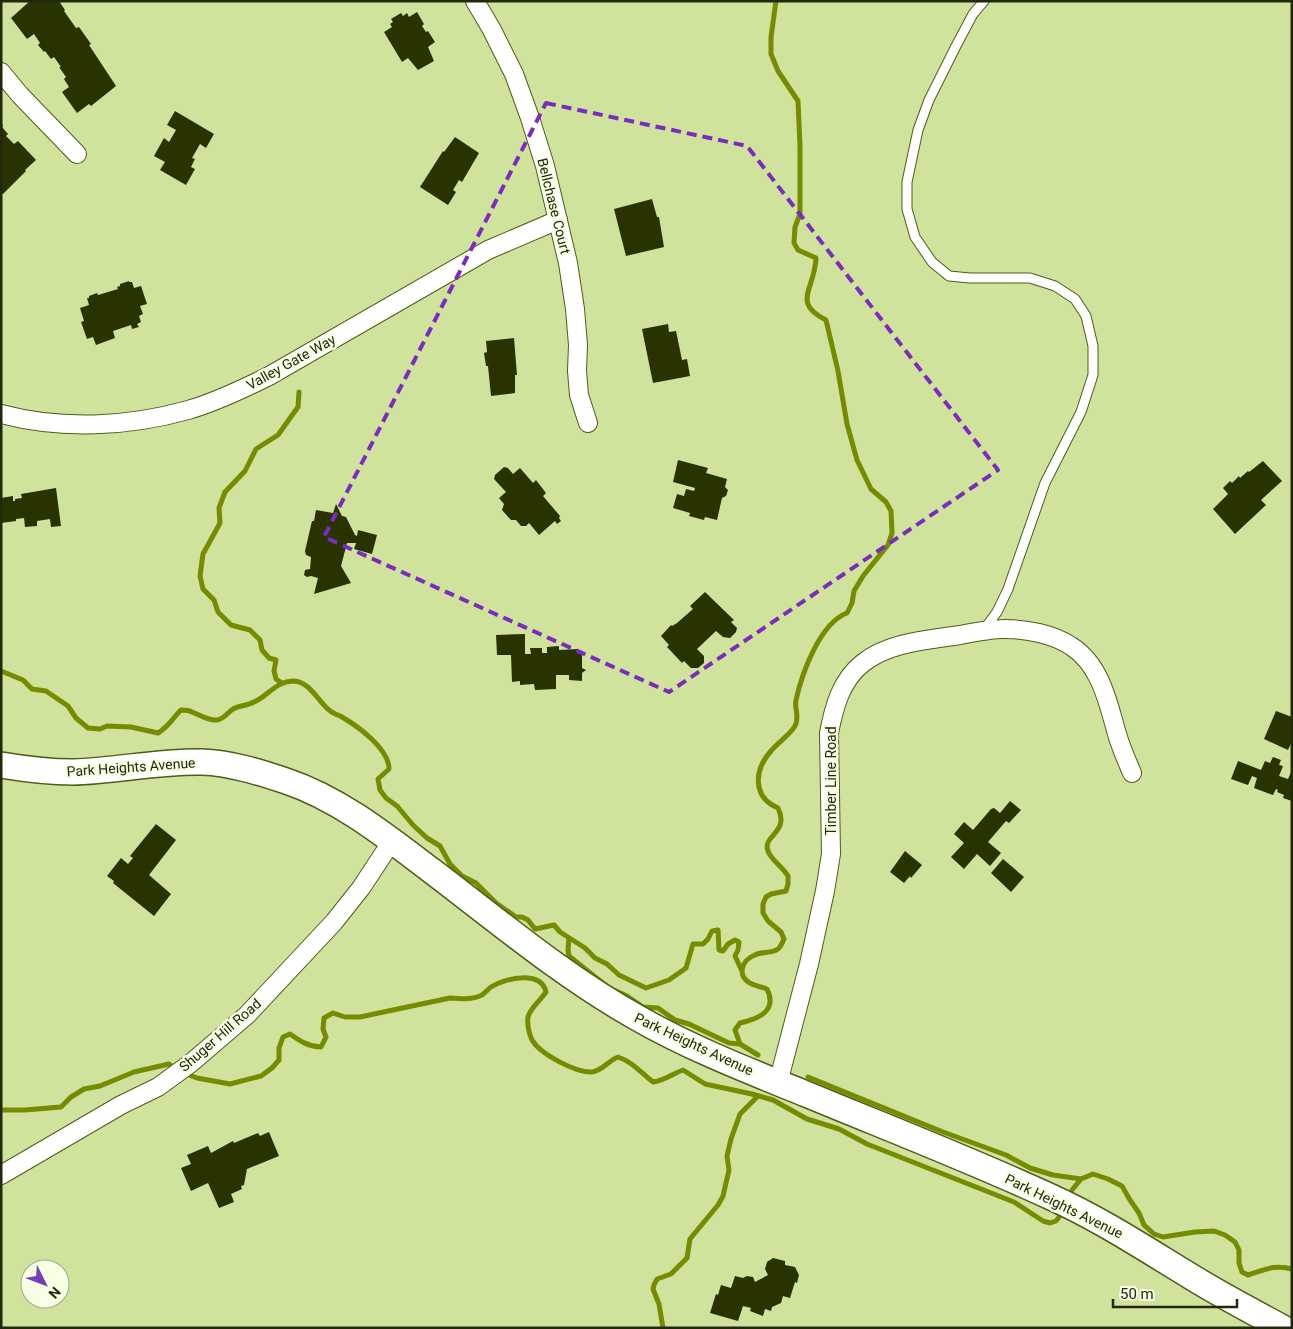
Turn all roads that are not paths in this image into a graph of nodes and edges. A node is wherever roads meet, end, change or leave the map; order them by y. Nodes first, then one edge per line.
1 (475, 1) edge
2 (984, 1) edge
3 (1, 72) edge
4 (77, 154) dead end
5 (558, 220) junction
6 (1, 414) edge
7 (588, 422) dead end
8 (983, 631) junction
9 (1, 765) edge
10 (1132, 773) dead end
11 (392, 841) junction
12 (778, 1083) junction
13 (1, 1175) edge
14 (1282, 1328) edge

1 - 5 street, Bellchase Court
2 - 8 lane
3 - 4 street
5 - 6 street, Valley Gate Way
5 - 7 street, Bellchase Court
8 - 10 street, Timber Line Road
8 - 12 street, Timber Line Road
9 - 11 main road, Park Heights Avenue
11 - 12 main road, Park Heights Avenue
11 - 13 street, Shuger Hill Road
12 - 14 main road, Park Heights Avenue

